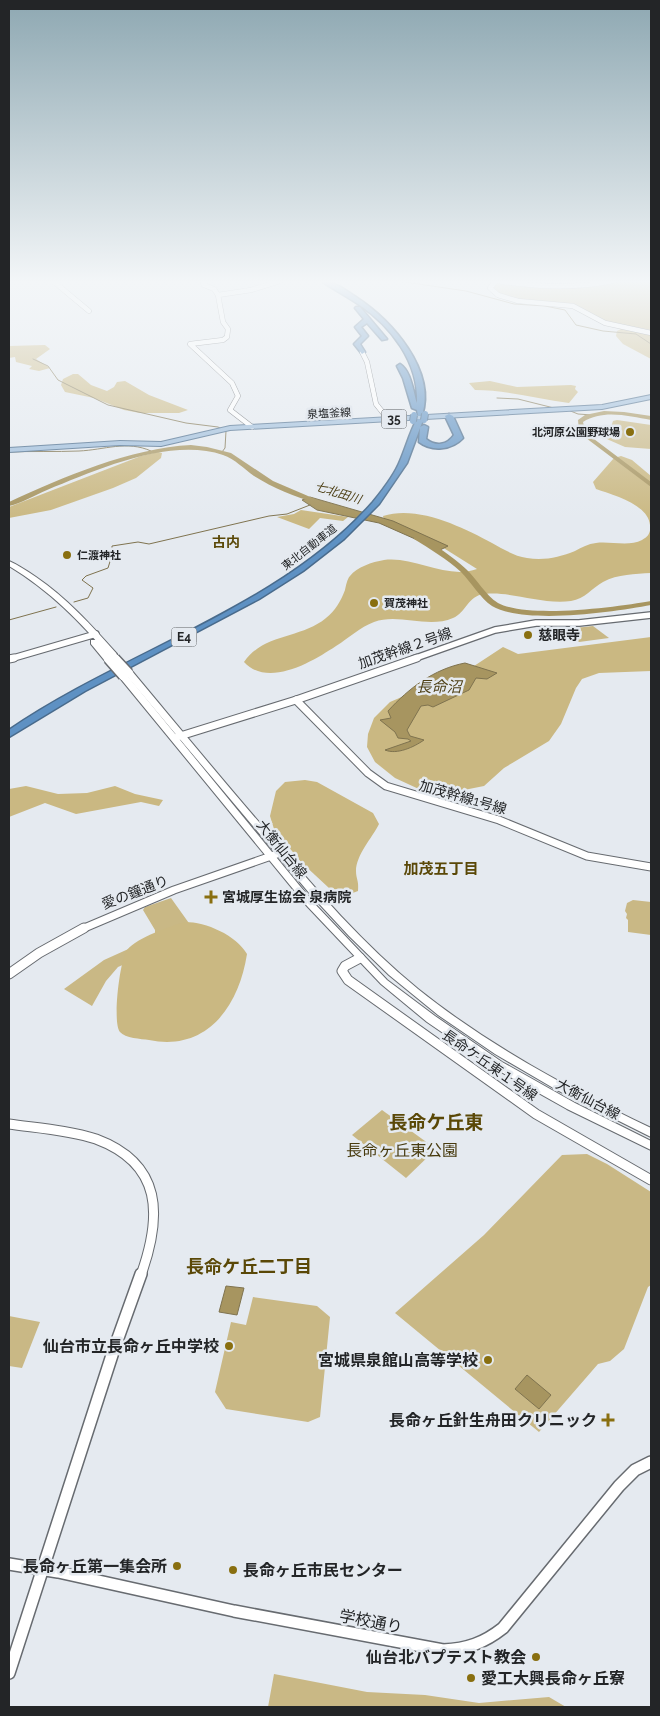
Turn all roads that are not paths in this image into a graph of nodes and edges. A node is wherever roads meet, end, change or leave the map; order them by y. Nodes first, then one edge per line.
1 (208, 361) edge
2 (367, 361) edge
3 (404, 361) edge
4 (412, 361) edge
5 (400, 366) dead end
6 (651, 397) edge
7 (419, 416) junction
8 (449, 416) junction
9 (388, 419) junction
10 (252, 427) junction
11 (9, 450) edge
12 (411, 464) dead end
13 (385, 492) junction
14 (374, 500) junction
15 (348, 527) junction
16 (9, 563) edge
17 (9, 568) edge
18 (651, 615) edge
19 (93, 635) junction
20 (9, 659) edge
21 (296, 700) junction
22 (9, 727) edge
23 (9, 734) edge
24 (178, 737) junction
25 (275, 854) junction
26 (651, 867) edge
27 (360, 958) junction
28 (9, 974) edge
29 (9, 1124) edge
30 (651, 1133) edge
31 (651, 1146) edge
32 (651, 1180) edge
33 (651, 1462) edge
34 (9, 1564) edge
35 (42, 1569) junction
36 (9, 1673) edge

1 - 10 street
2 - 9 street
3 - 7 highway, 東北自動車道 / E4
4 - 7 highway, 東北自動車道 / E4
5 - 7 highway
6 - 8 main road, 泉塩釜線 / 35
7 - 8 highway
7 - 13 highway, 東北自動車道 / E4
7 - 14 highway, 東北自動車道 / E4
8 - 9 main road, 泉塩釜線 / 35
9 - 10 main road, 泉塩釜線 / 35
10 - 11 main road, 泉塩釜線 / 35
12 - 13 highway
13 - 14 highway, 東北自動車道 / E4
14 - 15 highway, 東北自動車道 / E4
15 - 22 highway, 東北自動車道 / E4
15 - 23 highway, 東北自動車道 / E4
16 - 19 main road, 大衡仙台線
17 - 19 main road, 大衡仙台線
18 - 21 street, 加茂幹線２号線
19 - 20 street
19 - 24 main road, 大衡仙台線, bridge
21 - 24 street, 加茂幹線２号線
21 - 26 street, 加茂幹線1号線
24 - 25 main road, 大衡仙台線
25 - 27 main road, 大衡仙台線
25 - 28 street, 愛の鐘通り
25 - 30 main road, 大衡仙台線
27 - 31 main road, 大衡仙台線
27 - 32 street, 長命ケ丘東１号線
29 - 35 street
33 - 35 street, 学校通り
34 - 35 street, 学校通り
35 - 36 street

